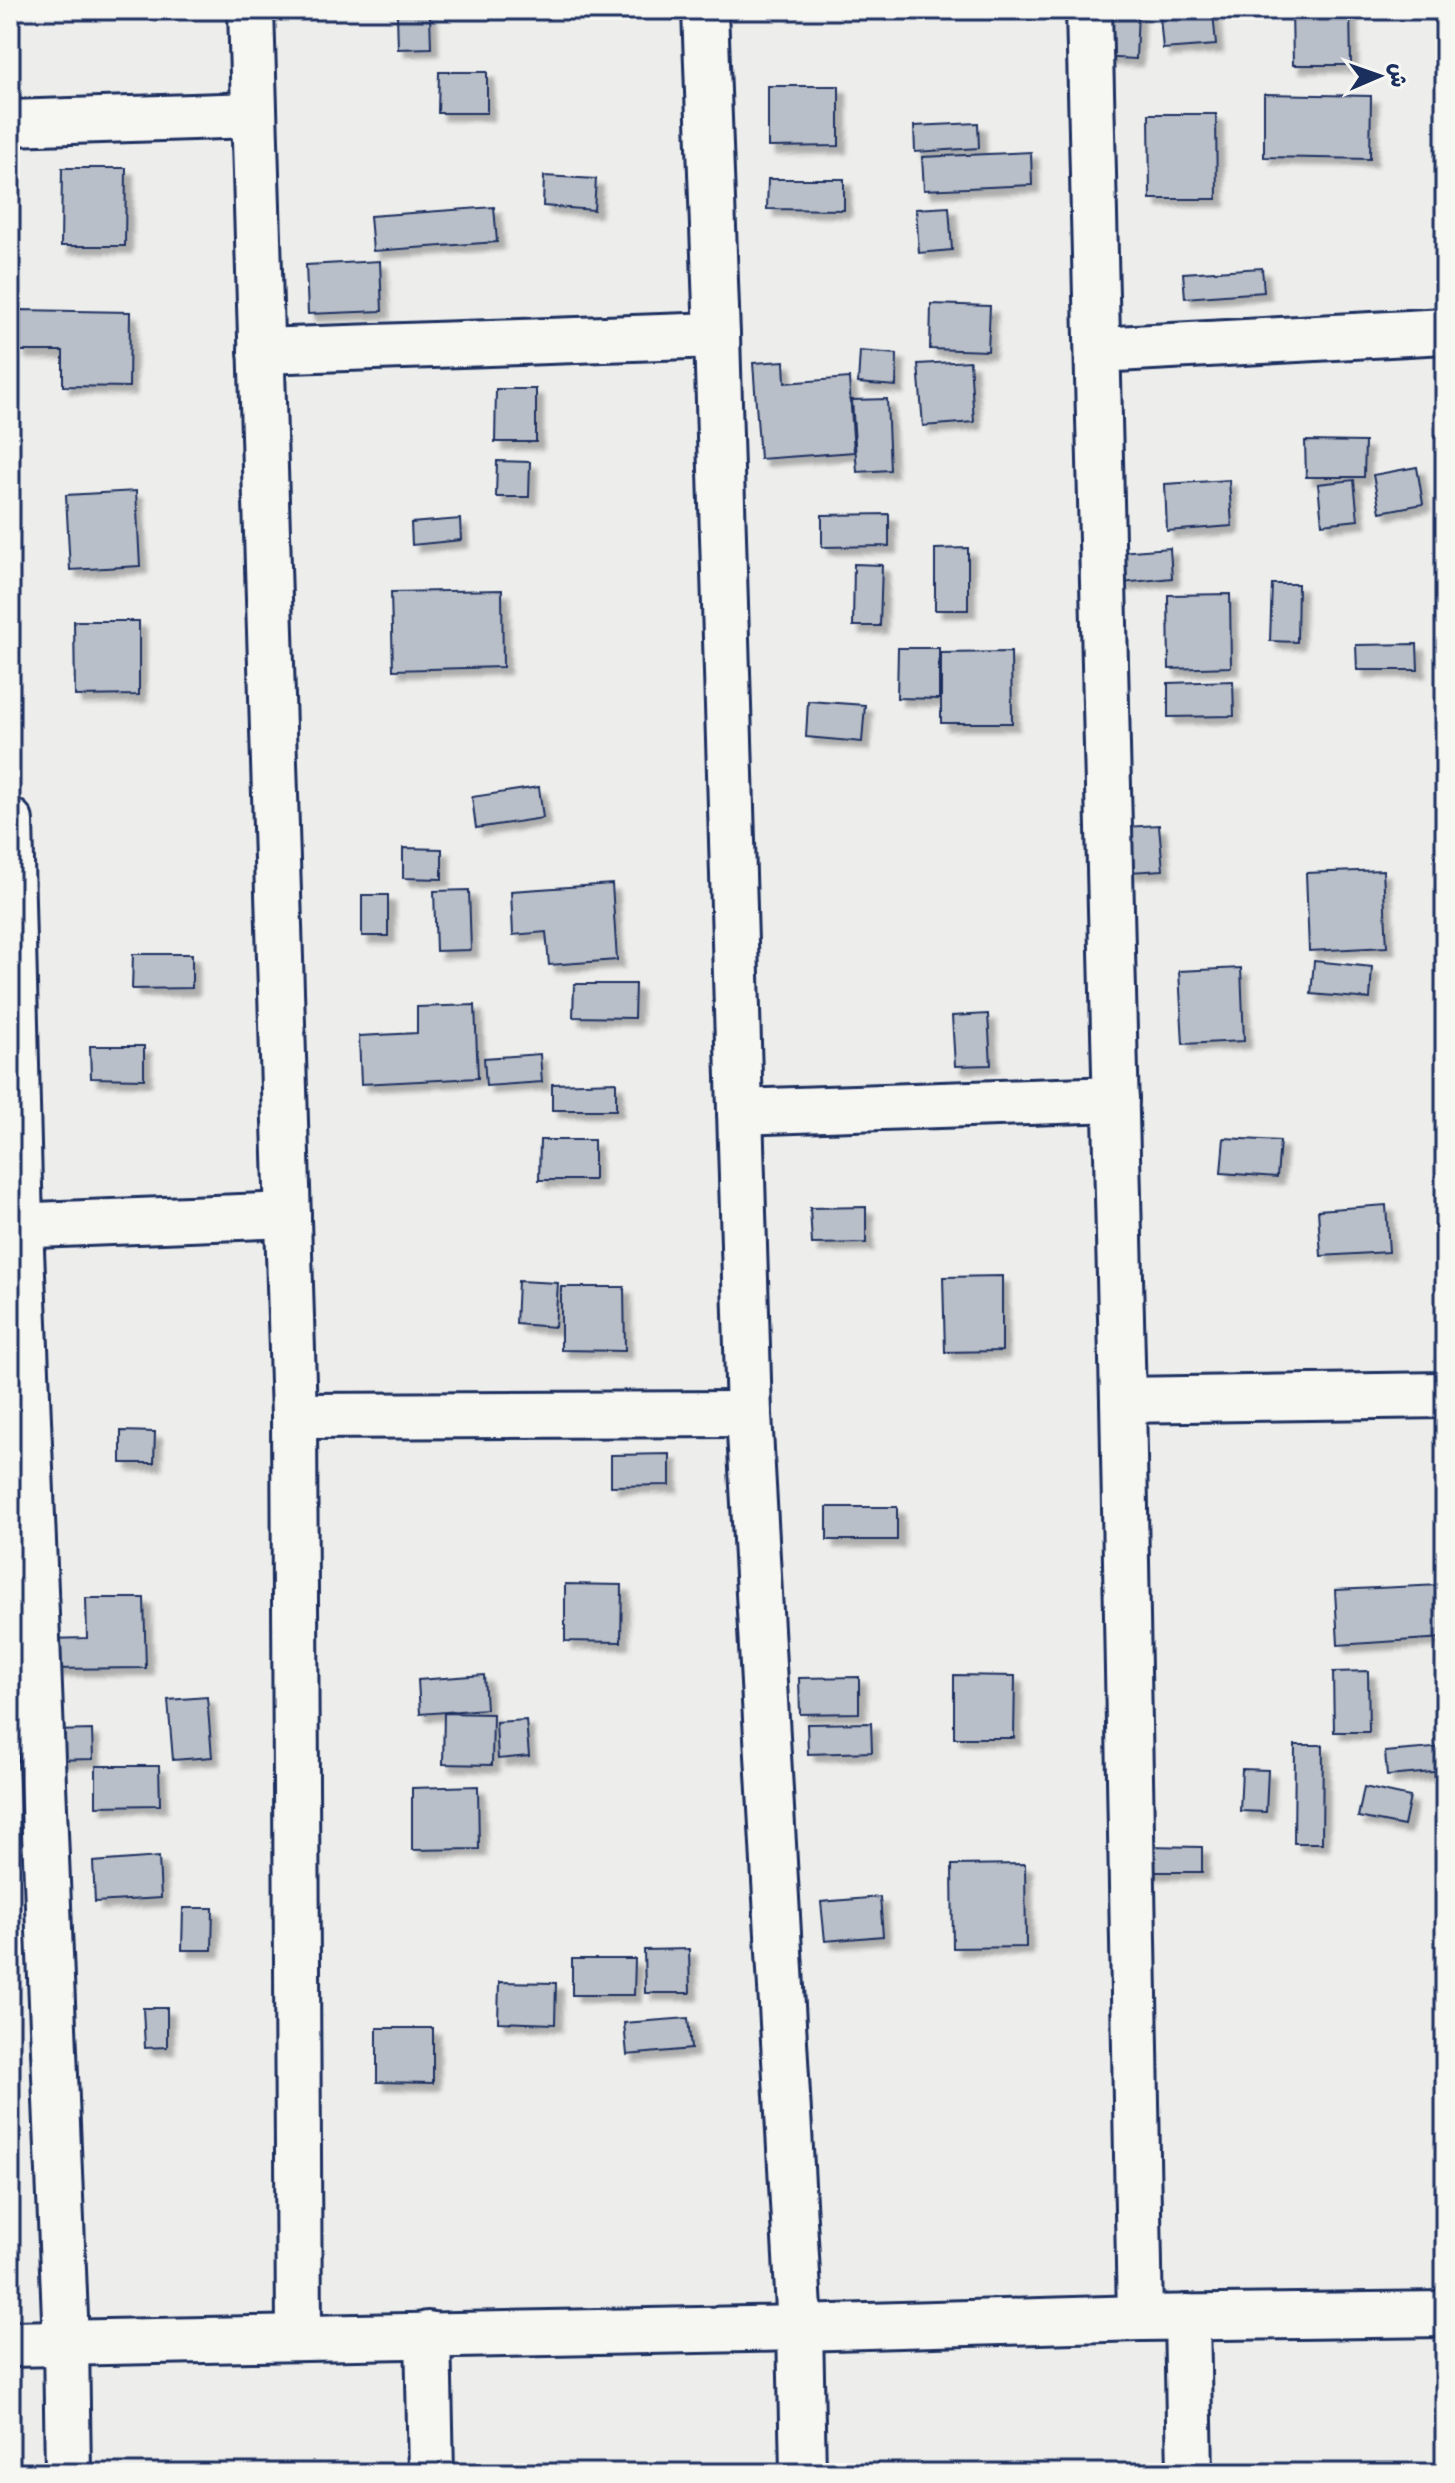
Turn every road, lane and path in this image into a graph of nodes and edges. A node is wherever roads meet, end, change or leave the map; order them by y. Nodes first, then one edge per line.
1 (251, 10) edge
2 (705, 10) edge
3 (1089, 10) edge
4 (253, 115) junction
5 (10, 123) edge
6 (1445, 331) edge
7 (717, 335) junction
8 (1098, 350) junction
9 (261, 351) junction
10 (10, 821) edge
11 (1116, 1099) junction
12 (740, 1112) junction
13 (288, 1215) junction
14 (15, 1226) edge
15 (1445, 1395) edge
16 (1123, 1400) junction
17 (749, 1414) junction
18 (294, 1416) junction
19 (1445, 2314) edge
20 (1187, 2317) junction
21 (1140, 2318) junction
22 (800, 2328) junction
23 (428, 2334) junction
24 (299, 2337) junction
25 (66, 2342) junction
26 (10, 2344) edge
27 (68, 2473) edge
28 (431, 2473) edge
29 (803, 2473) edge
30 (1190, 2473) edge

1 - 4 street
2 - 7 street
3 - 8 street
4 - 5 street
4 - 9 street
6 - 8 street
7 - 9 street
7 - 12 street
8 - 11 street
9 - 13 street
10 - 14 street
11 - 12 street
11 - 16 street
12 - 17 street
13 - 14 street
13 - 18 street
14 - 25 street
15 - 16 street
16 - 21 street
17 - 18 street
17 - 22 street
18 - 24 street
19 - 20 street
20 - 21 street
20 - 30 street
21 - 22 street
22 - 23 street
22 - 29 street
23 - 24 street
23 - 28 street
24 - 25 street
25 - 26 street
25 - 27 street

